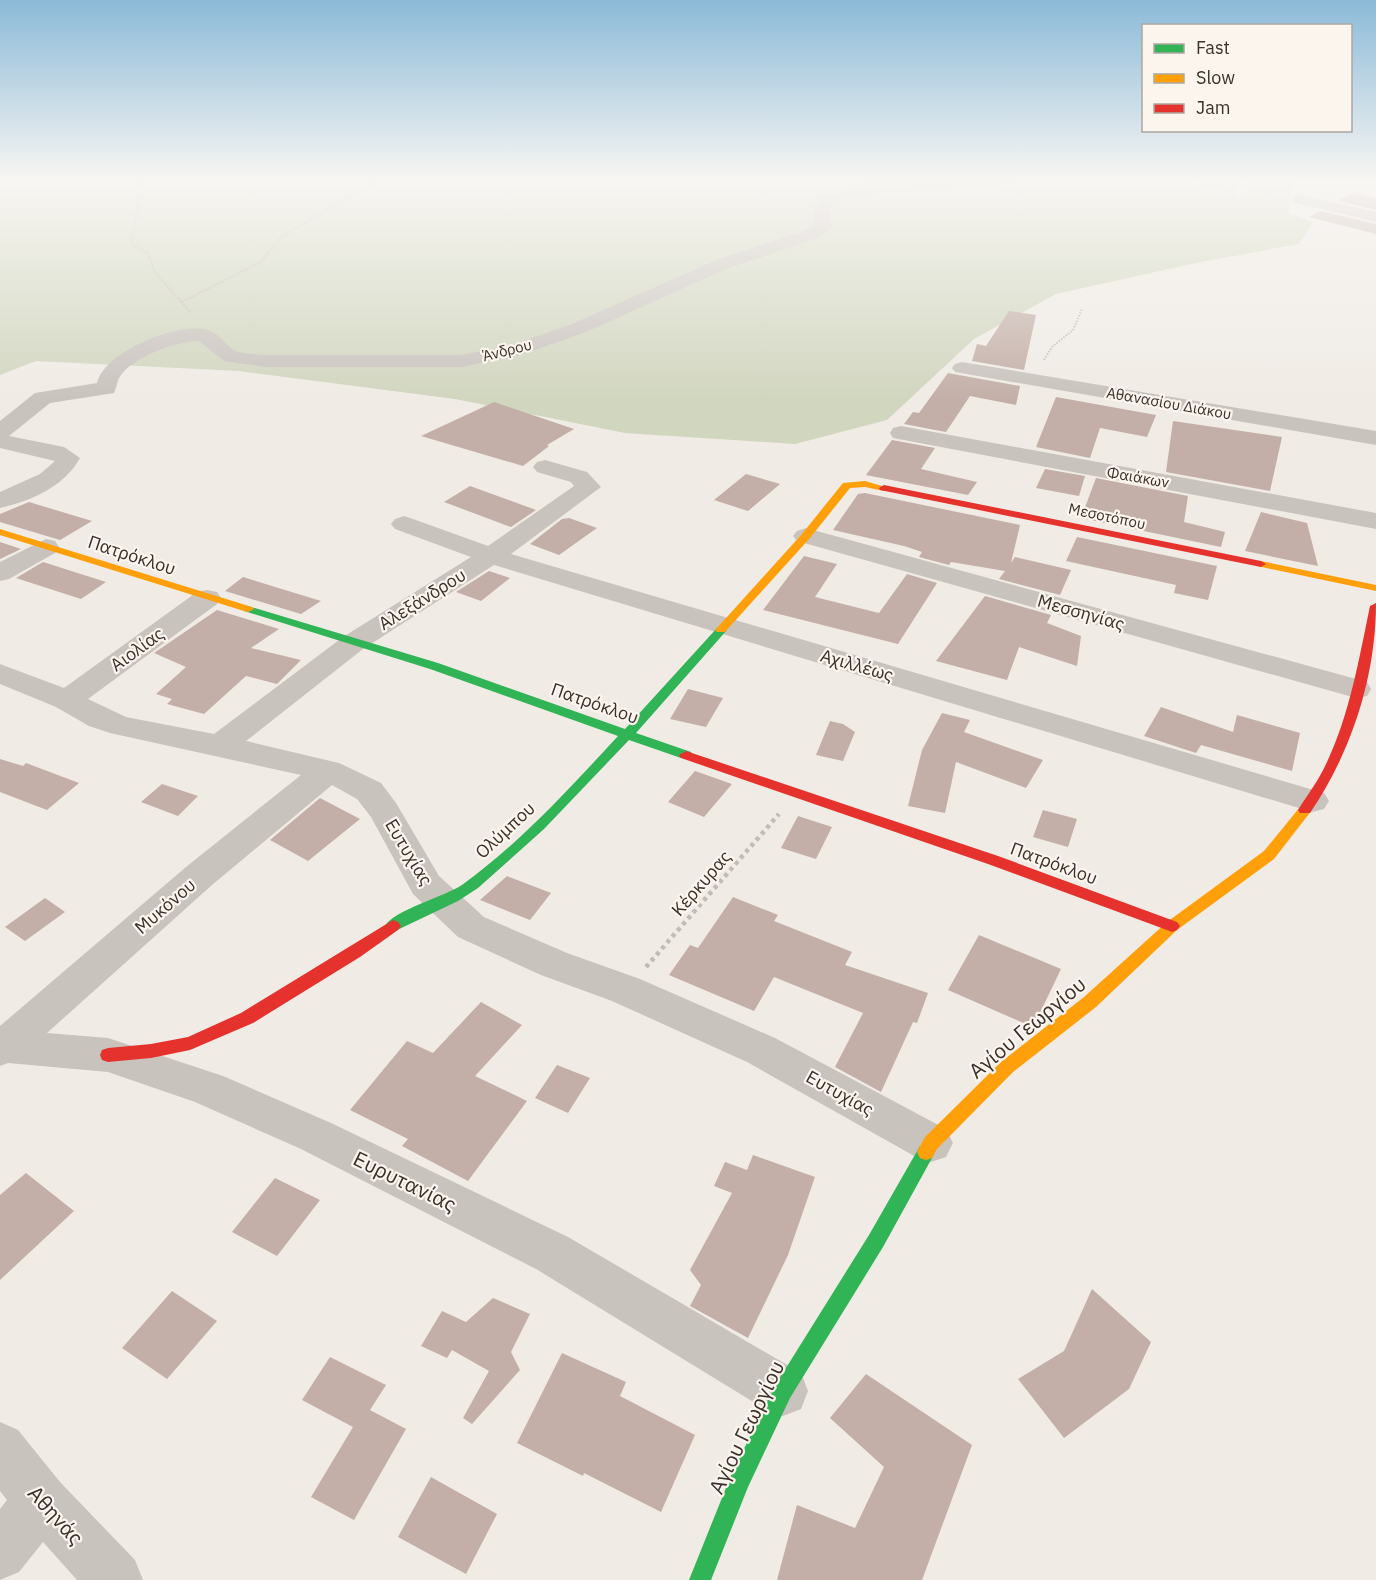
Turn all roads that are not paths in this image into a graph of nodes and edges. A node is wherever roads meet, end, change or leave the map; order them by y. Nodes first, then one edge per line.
1 (756, 253) edge
2 (962, 368) dead end
3 (0, 432) edge
4 (901, 434) dead end
5 (1376, 438) edge
6 (0, 441) edge
7 (545, 467) dead end
8 (835, 497) joint
9 (0, 501) edge
10 (1376, 521) edge
11 (404, 524) dead end
12 (0, 532) edge
13 (806, 536) junction
14 (46, 547) junction
15 (491, 556) junction
16 (0, 573) edge
17 (1376, 588) edge
18 (207, 598) junction
19 (1376, 606) edge
20 (723, 627) junction
21 (353, 643) junction
22 (7, 685) edge
23 (1356, 689) junction
24 (67, 700) junction
25 (627, 733) junction
26 (219, 745) junction
27 (328, 771) junction
28 (1312, 801) junction
29 (444, 904) junction
30 (1172, 926) junction
31 (3, 1048) edge
32 (108, 1055) junction
33 (931, 1143) junction
34 (783, 1391) junction
35 (0, 1448) edge
36 (41, 1501) junction
37 (0, 1552) edge
38 (115, 1580) edge
39 (700, 1580) edge

1 - 3 street, Άνδρου
2 - 5 street, Αθανασίου Διάκου
4 - 10 street, Φαιάκων
6 - 9 street
7 - 15 street, Αλεξάνδρου
8 - 13 street, Ολύμπου
8 - 17 street, Μεσοτόπου
11 - 15 street, Αχιλλέως
12 - 14 street, Πατρόκλου
13 - 20 street, Ολύμπου
13 - 23 street, Μεσσηνίας
14 - 16 street
14 - 18 street, Πατρόκλου
15 - 20 street, Αχιλλέως
15 - 21 street, Αλεξάνδρου
18 - 21 street, Πατρόκλου
18 - 24 street, Αιολίας
19 - 23 street, Αγίου Γεωργίου
20 - 25 street, Ολύμπου
20 - 28 street, Αχιλλέως
21 - 25 street, Πατρόκλου
21 - 26 street, Αλεξάνδρου
22 - 24 street, Ευτυχίας
23 - 28 street, Αγίου Γεωργίου
24 - 26 street, Ευτυχίας
25 - 29 street, Ολύμπου
25 - 30 street, Πατρόκλου
26 - 27 street, Ευτυχίας
27 - 29 street, Ευτυχίας
27 - 31 street, Μυκόνου
28 - 30 street, Αγίου Γεωργίου
29 - 32 street, Ολύμπου
29 - 33 street, Ευτυχίας
30 - 33 street, Αγίου Γεωργίου
31 - 32 street, Ευρυτανίας
32 - 34 street, Ευρυτανίας
33 - 34 street, Αγίου Γεωργίου
34 - 39 street, Αγίου Γεωργίου
35 - 36 street, Αθηνάς
36 - 37 street
36 - 38 street, Αθηνάς

